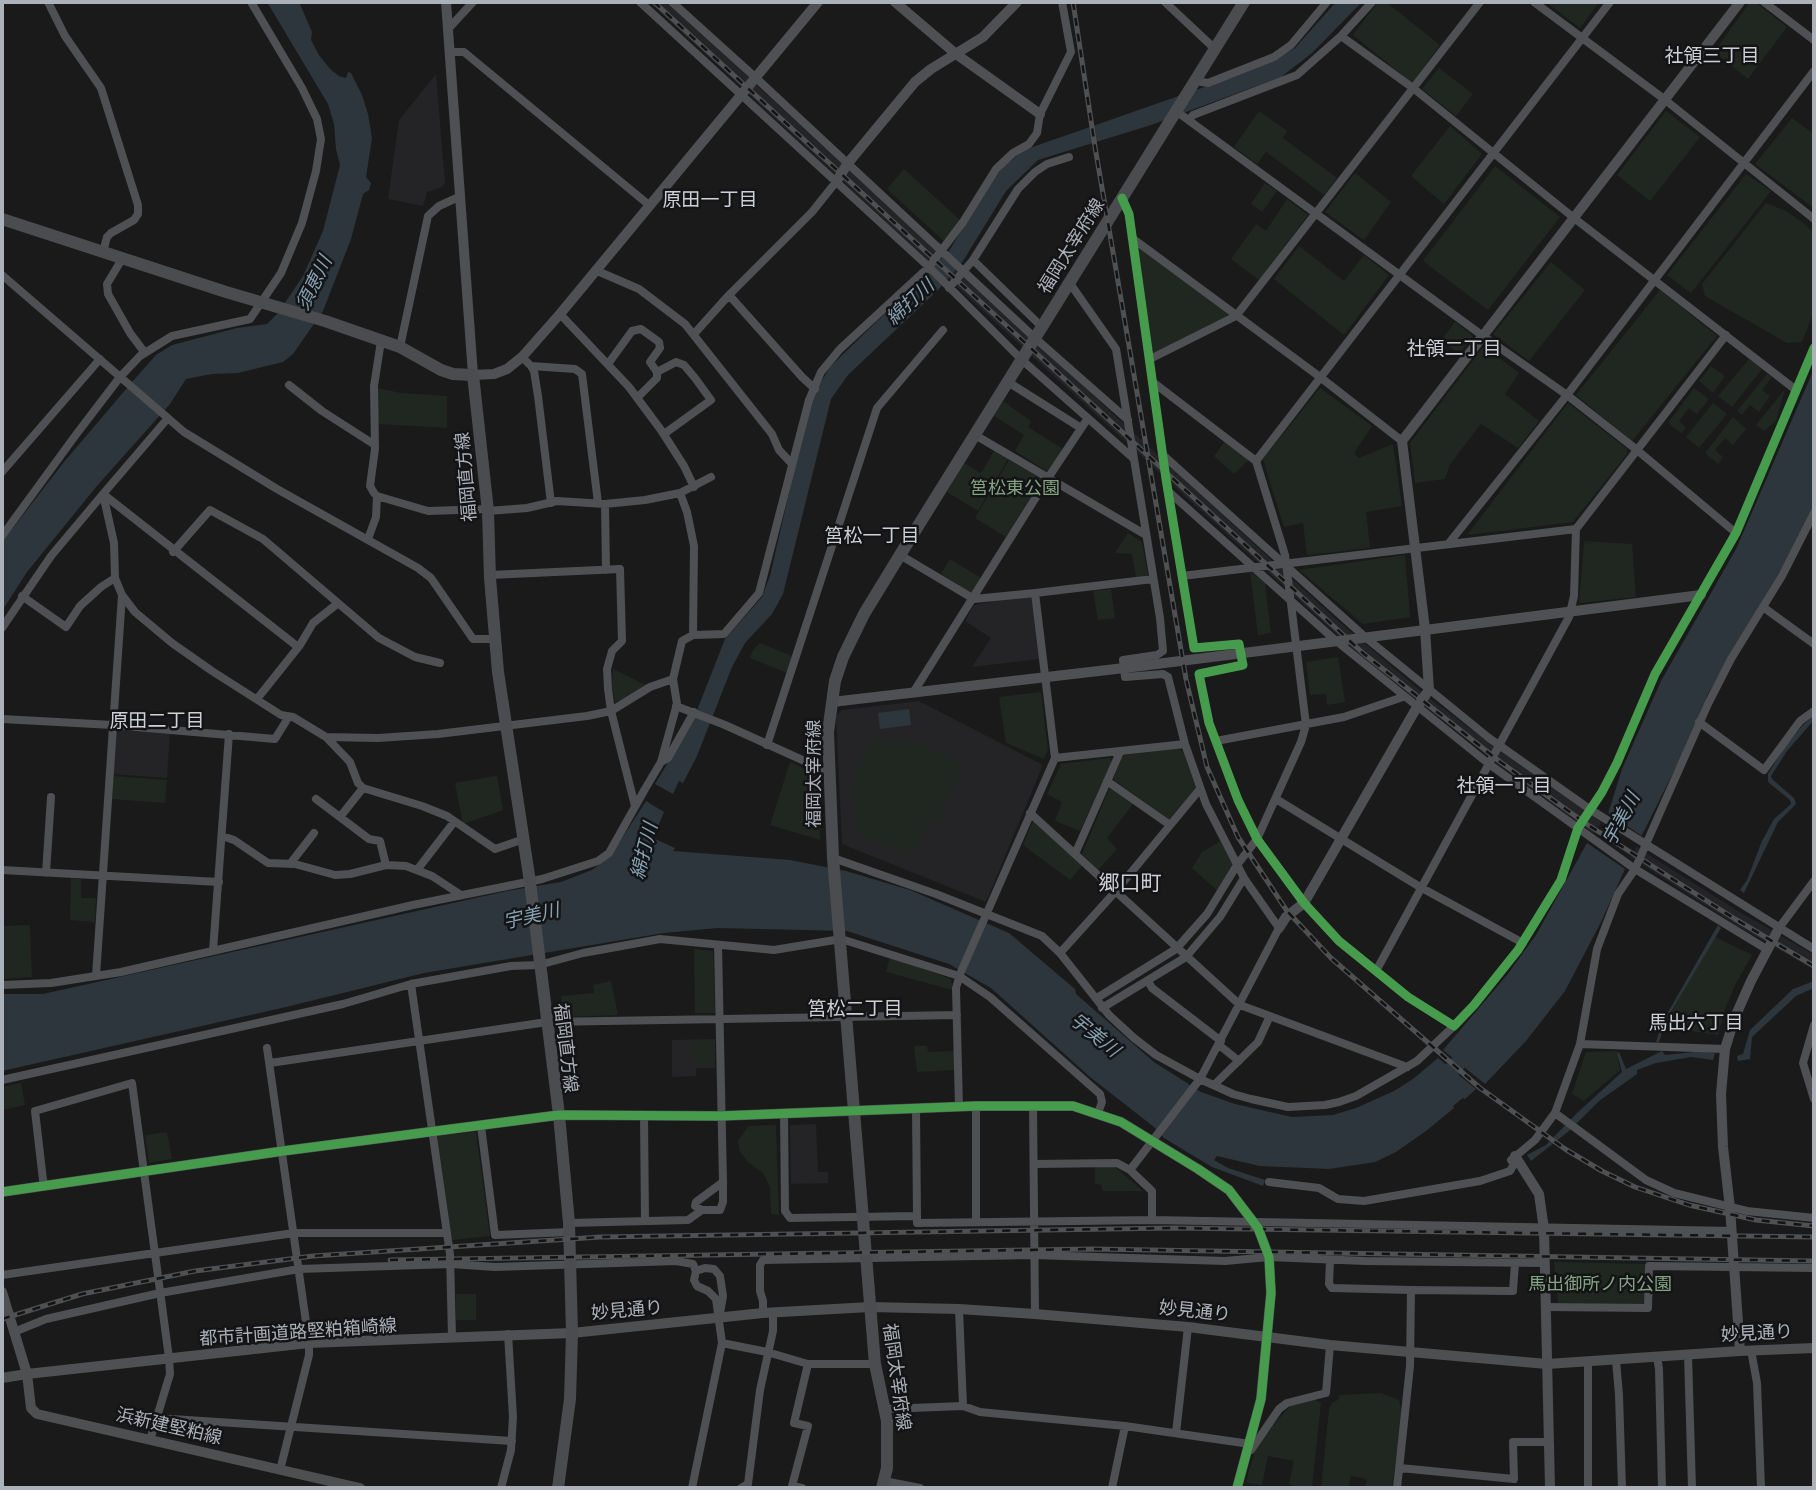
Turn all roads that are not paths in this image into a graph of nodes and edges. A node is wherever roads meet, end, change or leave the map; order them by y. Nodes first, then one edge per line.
1 (48, 2) edge
2 (251, 2) edge
3 (446, 2) edge
4 (473, 2) edge
5 (640, 2) edge
6 (672, 2) edge
7 (818, 2) edge
8 (895, 2) edge
9 (1017, 2) edge
10 (1062, 2) edge
11 (1165, 2) edge
12 (1244, 2) edge
13 (1327, 2) edge
14 (1372, 2) edge
15 (1480, 2) edge
16 (1534, 2) edge
17 (1610, 2) edge
18 (1740, 2) edge
19 (1764, 2) edge
20 (449, 28) junction
21 (1341, 36) junction
22 (1582, 38) junction
23 (1814, 40) edge
24 (1215, 49) junction
25 (451, 52) junction
26 (956, 54) junction
27 (1814, 71) edge
28 (755, 77) junction
29 (1194, 83) junction
30 (1413, 88) junction
31 (740, 95) junction
32 (1664, 99) junction
33 (1040, 114) junction
34 (1179, 117) junction
35 (1494, 153) junction
36 (1069, 157) dead end
37 (848, 163) junction
38 (1745, 164) junction
39 (835, 182) junction
40 (461, 196) junction
41 (1122, 198) junction
42 (649, 205) junction
43 (1317, 213) junction
44 (1574, 218) junction
45 (2, 219) edge
46 (1814, 219) edge
47 (1132, 238) junction
48 (942, 251) junction
49 (103, 252) junction
50 (122, 259) junction
51 (973, 260) junction
52 (929, 267) junction
53 (595, 270) junction
54 (964, 272) junction
55 (1401, 274) junction
56 (2, 275) edge
57 (1654, 279) junction
58 (1069, 282) junction
59 (949, 288) junction
60 (729, 295) junction
61 (266, 304) junction
62 (560, 314) junction
63 (1236, 316) junction
64 (943, 330) dead end
65 (1038, 332) junction
66 (694, 334) junction
67 (1726, 335) junction
68 (1483, 336) junction
69 (381, 341) junction
70 (400, 347) junction
71 (1814, 348) edge
72 (145, 353) junction
73 (522, 357) junction
74 (100, 359) junction
75 (1150, 359) junction
76 (1022, 360) junction
77 (608, 364) junction
78 (530, 366) junction
79 (657, 372) junction
80 (473, 374) junction
81 (1320, 377) junction
82 (123, 380) junction
83 (1008, 382) junction
84 (1154, 383) junction
85 (289, 385) dead end
86 (815, 389) junction
87 (1796, 390) junction
88 (1567, 395) junction
89 (637, 398) junction
90 (163, 415) junction
91 (1088, 418) junction
92 (1128, 420) junction
93 (1081, 428) junction
94 (664, 434) junction
95 (975, 435) junction
96 (1402, 441) junction
97 (375, 445) junction
98 (1637, 450) junction
99 (1163, 455) junction
100 (2, 456) edge
101 (1133, 458) junction
102 (11, 461) junction
103 (1256, 461) junction
104 (792, 464) junction
105 (2, 472) edge
106 (711, 477) dead end
107 (1048, 478) junction
108 (694, 487) junction
109 (1169, 492) junction
110 (680, 493) junction
111 (103, 494) junction
112 (377, 496) junction
113 (551, 503) junction
114 (601, 504) junction
115 (488, 510) junction
116 (1814, 513) edge
117 (1576, 530) junction
118 (1736, 533) junction
119 (1146, 535) junction
120 (2, 536) edge
121 (368, 539) junction
122 (1449, 543) junction
123 (1414, 548) junction
124 (173, 551) junction
125 (900, 555) junction
126 (1285, 565) junction
127 (1253, 567) junction
128 (606, 570) junction
129 (490, 575) junction
130 (1182, 576) junction
131 (115, 578) junction
132 (1153, 579) junction
133 (1035, 593) junction
134 (1701, 595) junction
135 (22, 596) junction
136 (122, 596) junction
137 (974, 599) junction
138 (1291, 602) junction
139 (337, 604) junction
140 (1763, 607) junction
141 (1570, 614) junction
142 (2, 628) edge
143 (1425, 629) junction
144 (693, 635) junction
145 (1365, 637) junction
146 (495, 639) junction
147 (1335, 640) junction
148 (1814, 644) edge
149 (298, 647) junction
150 (1295, 647) junction
151 (1241, 654) junction
152 (440, 663) dead end
153 (1124, 668) junction
154 (1045, 676) junction
155 (673, 679) junction
156 (1429, 690) junction
157 (913, 693) junction
158 (1403, 697) junction
159 (257, 699) junction
160 (832, 702) junction
161 (676, 706) junction
162 (1417, 707) junction
163 (611, 711) junction
164 (1814, 711) edge
165 (694, 712) junction
166 (288, 718) junction
167 (2, 719) edge
168 (1699, 722) junction
169 (113, 725) junction
170 (1306, 725) junction
171 (507, 727) junction
172 (229, 734) junction
173 (326, 737) junction
174 (1216, 741) junction
175 (767, 744) junction
176 (1185, 744) junction
177 (1499, 744) junction
178 (1120, 752) junction
179 (1055, 758) junction
180 (661, 762) junction
181 (1489, 764) junction
182 (829, 769) junction
183 (1107, 781) junction
184 (363, 788) junction
185 (1200, 789) junction
186 (51, 797) dead end
187 (316, 799) dead end
188 (1276, 799) junction
189 (635, 806) junction
190 (1593, 811) junction
191 (1030, 813) junction
192 (340, 817) junction
193 (454, 822) junction
194 (1170, 825) junction
195 (1580, 830) junction
196 (314, 834) dead end
197 (222, 836) junction
198 (524, 839) junction
199 (1256, 839) junction
200 (1339, 840) junction
201 (1643, 842) junction
202 (1074, 854) junction
203 (833, 862) junction
204 (290, 864) junction
205 (386, 864) junction
206 (1237, 865) junction
207 (1632, 866) junction
208 (2, 870) edge
209 (417, 870) junction
210 (46, 873) junction
211 (102, 876) junction
212 (1244, 878) junction
213 (1814, 881) edge
214 (219, 882) junction
215 (530, 882) junction
216 (1420, 887) junction
217 (1115, 892) junction
218 (461, 894) junction
219 (1304, 903) junction
220 (984, 916) junction
221 (1279, 928) junction
222 (1779, 928) junction
223 (840, 937) junction
224 (1523, 943) junction
225 (718, 944) junction
226 (1176, 949) junction
227 (1814, 949) edge
228 (1768, 950) junction
229 (213, 951) junction
230 (1060, 953) junction
231 (1186, 957) junction
232 (539, 961) junction
233 (1376, 971) junction
234 (959, 975) junction
235 (96, 976) junction
236 (1148, 981) junction
237 (411, 984) junction
238 (2, 985) edge
239 (1097, 998) junction
240 (1240, 1005) junction
241 (1102, 1008) junction
242 (957, 1015) junction
243 (847, 1016) junction
244 (719, 1018) junction
245 (1269, 1018) junction
246 (547, 1022) junction
247 (1814, 1025) edge
248 (1454, 1026) junction
249 (420, 1042) junction
250 (1220, 1043) junction
251 (1580, 1044) junction
252 (267, 1048) dead end
253 (1725, 1048) junction
254 (1239, 1061) junction
255 (270, 1063) junction
256 (1407, 1067) junction
257 (2, 1080) edge
258 (1198, 1082) junction
259 (1214, 1085) junction
260 (1814, 1099) edge
261 (1034, 1105) junction
262 (976, 1106) junction
263 (959, 1107) junction
264 (916, 1109) junction
265 (853, 1112) junction
266 (784, 1113) junction
267 (1097, 1113) junction
268 (1555, 1114) junction
269 (559, 1115) junction
270 (644, 1115) junction
271 (720, 1116) junction
272 (481, 1126) junction
273 (433, 1130) junction
274 (1155, 1139) junction
275 (283, 1151) junction
276 (1515, 1156) junction
277 (1034, 1164) junction
278 (1130, 1170) junction
279 (144, 1173) junction
280 (723, 1182) junction
281 (1269, 1182) dead end
282 (46, 1186) junction
283 (2, 1192) edge
284 (1730, 1208) junction
285 (702, 1210) junction
286 (917, 1216) junction
287 (862, 1218) junction
288 (1814, 1218) edge
289 (1152, 1220) junction
290 (645, 1221) junction
291 (976, 1222) junction
292 (1034, 1222) junction
293 (1254, 1222) junction
294 (569, 1227) junction
295 (1544, 1228) junction
296 (1732, 1231) junction
297 (294, 1233) junction
298 (447, 1233) junction
299 (154, 1253) junction
300 (1034, 1255) junction
301 (1269, 1257) junction
302 (867, 1258) junction
303 (1331, 1260) junction
304 (1514, 1263) junction
305 (1544, 1263) junction
306 (451, 1264) junction
307 (571, 1264) junction
308 (1734, 1267) junction
309 (1814, 1268) edge
310 (299, 1269) junction
311 (696, 1271) junction
312 (2, 1275) edge
313 (1411, 1290) junction
314 (2, 1292) edge
315 (160, 1293) junction
316 (870, 1307) junction
317 (1545, 1307) junction
318 (959, 1309) junction
319 (5, 1313) edge
320 (768, 1313) junction
321 (1035, 1314) junction
322 (719, 1319) junction
323 (1188, 1327) junction
324 (14, 1332) junction
325 (572, 1333) junction
326 (508, 1334) junction
327 (452, 1337) junction
328 (1266, 1337) junction
329 (309, 1343) junction
330 (722, 1343) junction
331 (1330, 1345) junction
332 (1814, 1348) edge
333 (1745, 1350) junction
334 (767, 1352) junction
335 (1411, 1352) junction
336 (1688, 1355) junction
337 (1657, 1357) junction
338 (169, 1358) junction
339 (1616, 1360) junction
340 (1588, 1362) junction
341 (808, 1364) junction
342 (874, 1364) junction
343 (1547, 1364) junction
344 (27, 1374) junction
345 (2, 1378) edge
346 (963, 1406) junction
347 (885, 1409) junction
348 (156, 1419) junction
349 (291, 1425) junction
350 (1125, 1426) junction
351 (1176, 1433) junction
352 (150, 1440) junction
353 (512, 1441) junction
354 (1549, 1442) junction
355 (1250, 1444) junction
356 (1243, 1465) junction
357 (1400, 1468) junction
358 (280, 1470) junction
359 (1514, 1483) edge
360 (883, 1484) edge
361 (792, 1487) edge
362 (360, 1488) edge
363 (501, 1488) edge
364 (558, 1488) edge
365 (692, 1488) edge
366 (741, 1488) edge
367 (802, 1488) edge
368 (920, 1488) edge
369 (1112, 1488) edge
370 (1237, 1488) edge
371 (1397, 1488) edge
372 (1549, 1488) edge
373 (1588, 1488) edge
374 (1622, 1488) edge
375 (1662, 1488) edge
376 (1692, 1488) edge
377 (1761, 1488) edge

1 - 49 street
2 - 61 street
3 - 20 street
4 - 20 street
5 - 31 street
6 - 28 street
7 - 28 street
8 - 26 street
9 - 26 street
10 - 33 street
11 - 24 street
12 - 24 main road, 福岡太宰府線
13 - 29 street
14 - 21 street
15 - 30 street
16 - 22 street
17 - 22 street
18 - 32 street
19 - 23 street
20 - 25 street
21 - 30 street
21 - 34 street
22 - 32 street
22 - 35 street
24 - 29 main road, 福岡太宰府線
25 - 40 street
25 - 42 street
26 - 33 street
26 - 37 street
27 - 38 street
28 - 31 street
28 - 37 street
29 - 34 main road, 福岡太宰府線
30 - 35 street
30 - 43 street
31 - 39 street
31 - 42 street
32 - 38 street
32 - 44 street
33 - 48 street
34 - 41 main road, 福岡太宰府線
34 - 43 street
35 - 44 street
35 - 55 street
36 - 51 street
37 - 39 street
37 - 48 street
38 - 46 street
38 - 57 street
39 - 52 street
39 - 60 street
40 - 70 street
40 - 80 street
41 - 47 street
41 - 58 main road, 福岡太宰府線
42 - 53 street
43 - 55 street
43 - 63 street
44 - 57 street
44 - 68 street
45 - 49 main road
47 - 63 street
47 - 75 street
48 - 52 street
48 - 54 street
49 - 50 main road
50 - 61 main road
50 - 72 street
51 - 54 street
51 - 65 street
52 - 59 street
52 - 86 street
53 - 62 street
53 - 66 street
54 - 59 street
54 - 65 street
55 - 68 street
55 - 81 street
56 - 74 street
57 - 67 street
57 - 88 street
58 - 65 main road, 福岡太宰府線
58 - 92 street
59 - 76 street
60 - 66 street
60 - 86 street
61 - 69 main road
61 - 72 street
62 - 73 street
62 - 77 street
63 - 75 street
63 - 81 street
64 - 175 street
65 - 76 main road, 福岡太宰府線
65 - 92 street
66 - 104 street
67 - 87 street
67 - 98 street
68 - 88 street
68 - 96 street
69 - 70 main road
69 - 97 street
70 - 80 main road
71 - 87 street
72 - 82 street
73 - 78 street
73 - 80 street
74 - 82 street
74 - 102 street
75 - 84 street
76 - 83 main road, 福岡太宰府線
76 - 91 street
77 - 79 street
77 - 89 street
78 - 113 street
78 - 114 street
79 - 89 street
79 - 94 street
80 - 115 main road, 福岡直方線
81 - 96 street
81 - 103 street
82 - 90 street
82 - 120 street
83 - 93 street
83 - 95 main road, 福岡太宰府線
84 - 99 street
84 - 103 street
85 - 97 street
86 - 104 street
87 - 118 street
88 - 98 street
88 - 122 street
89 - 94 street
90 - 111 street
90 - 121 street
91 - 93 street
91 - 101 street
92 - 101 street
93 - 107 street
94 - 108 street
95 - 107 street
95 - 125 main road, 福岡太宰府線
96 - 123 street
97 - 112 street
98 - 117 street
98 - 118 street
99 - 109 street
99 - 126 street
100 - 102 street
101 - 119 street
102 - 105 street
103 - 126 street
104 - 144 street
106 - 108 street
107 - 119 street
107 - 137 street
108 - 110 street
109 - 127 street
109 - 130 street
110 - 114 street
110 - 144 street
111 - 124 street
111 - 131 street
111 - 135 street
112 - 115 street
112 - 121 street
113 - 114 street
113 - 115 street
114 - 128 street
115 - 129 main road, 福岡直方線
116 - 140 street
117 - 122 street
117 - 141 street
118 - 134 street
119 - 132 street
121 - 146 street
122 - 123 street
123 - 126 street
123 - 143 street
124 - 139 street
124 - 149 street
125 - 137 street
125 - 160 main road, 福岡太宰府線
126 - 127 street
126 - 138 street
126 - 145 street
127 - 130 street
127 - 138 street
128 - 129 street
128 - 163 street
129 - 146 main road, 福岡直方線
130 - 151 street
131 - 135 street
131 - 136 street
132 - 133 street
132 - 153 street
133 - 137 street
133 - 154 street
134 - 141 street
134 - 190 street
135 - 142 street
136 - 159 street
136 - 169 street
137 - 157 street
138 - 147 street
138 - 150 street
139 - 149 street
139 - 152 street
140 - 148 street
140 - 168 street
141 - 143 street
141 - 177 street
143 - 145 street
143 - 156 street
144 - 155 street
145 - 147 street
145 - 156 street
146 - 171 main road, 福岡直方線
147 - 150 street
147 - 158 street
149 - 159 street
150 - 151 street
150 - 170 street
151 - 153 street
151 - 174 street
153 - 154 street
153 - 176 street
154 - 157 street
154 - 179 street
155 - 161 street
155 - 163 street
156 - 162 street
156 - 177 street
157 - 160 street
158 - 162 street
158 - 170 street
159 - 166 street
160 - 182 main road, 福岡太宰府線
161 - 165 street
161 - 180 street
162 - 181 street
162 - 200 street
163 - 171 street
163 - 189 street
164 - 168 street
165 - 175 street
165 - 180 street
166 - 172 street
166 - 173 street
167 - 169 street
168 - 201 street
169 - 172 street
169 - 211 street
170 - 174 street
170 - 188 street
171 - 173 street
171 - 198 main road, 福岡直方線
172 - 197 street
173 - 184 street
174 - 199 street
175 - 182 street
176 - 178 street
176 - 185 street
177 - 181 street
177 - 190 street
178 - 179 street
178 - 183 street
179 - 191 street
180 - 189 street
181 - 195 street
181 - 216 street
182 - 203 main road, 福岡太宰府線
183 - 194 street
183 - 202 street
184 - 192 street
184 - 193 street
185 - 194 street
185 - 206 street
186 - 210 street
187 - 192 street
188 - 199 street
188 - 200 street
189 - 215 street
190 - 195 street
190 - 201 street
191 - 202 street
191 - 220 street
192 - 205 street
193 - 198 street
193 - 209 street
194 - 217 street
195 - 207 street
195 - 224 street
196 - 204 street
197 - 204 street
197 - 214 street
198 - 215 main road, 福岡直方線
199 - 206 street
199 - 219 street
200 - 216 street
200 - 219 street
201 - 207 street
201 - 222 street
202 - 217 street
203 - 220 street
203 - 223 main road, 福岡太宰府線
204 - 205 street
205 - 209 street
206 - 212 street
206 - 226 street
207 - 228 street
207 - 251 street
208 - 210 street
209 - 218 street
210 - 211 street
211 - 214 street
211 - 235 street
212 - 221 street
212 - 231 street
213 - 222 street
214 - 229 street
215 - 218 street
215 - 232 main road, 福岡直方線
216 - 224 street
216 - 233 street
217 - 226 street
217 - 230 street
218 - 229 street
219 - 221 street
219 - 233 street
220 - 230 street
220 - 234 street
221 - 240 street
222 - 227 street
222 - 228 street
223 - 225 street
223 - 234 street
223 - 243 main road, 福岡太宰府線
224 - 248 street
225 - 232 street
225 - 244 street
226 - 231 street
226 - 239 street
228 - 253 street
229 - 235 street
230 - 239 street
231 - 236 street
231 - 240 street
232 - 237 street
232 - 246 main road, 福岡直方線
233 - 248 street
234 - 242 street
234 - 267 street
235 - 238 street
236 - 241 street
236 - 250 street
237 - 249 street
237 - 257 street
239 - 241 street
240 - 245 street
240 - 250 street
241 - 258 street
242 - 243 street
242 - 263 street
243 - 244 street
243 - 265 main road, 福岡太宰府線
244 - 246 street
244 - 271 street
245 - 254 street
245 - 256 street
246 - 249 street
246 - 269 main road, 福岡直方線
247 - 260 street
248 - 256 street
249 - 255 street
249 - 273 street
250 - 254 street
250 - 258 street
251 - 253 street
251 - 268 street
252 - 255 street
253 - 284 street
254 - 259 street
255 - 275 street
256 - 259 street
258 - 259 street
258 - 274 street
261 - 262 street
261 - 267 street
261 - 277 street
262 - 263 street
262 - 291 street
263 - 264 street
264 - 265 street
264 - 286 street
265 - 266 street
265 - 287 main road, 福岡太宰府線
266 - 271 street
266 - 287 street
267 - 274 street
268 - 276 street
268 - 284 street
269 - 270 street
269 - 272 street
269 - 294 main road, 福岡直方線
270 - 271 street
270 - 290 street
271 - 280 street
272 - 273 street
272 - 294 street
273 - 275 street
273 - 298 street
274 - 278 street
274 - 293 street
275 - 279 street
275 - 297 street
276 - 281 street
276 - 295 street
277 - 278 street
277 - 292 street
278 - 289 street
279 - 282 street
279 - 282 street
279 - 299 street
280 - 285 street
280 - 285 street
282 - 283 street
284 - 288 street
284 - 296 street
285 - 290 street
286 - 287 street
286 - 291 street
287 - 302 main road, 福岡太宰府線
289 - 292 street
289 - 293 street
290 - 294 street
291 - 292 street
292 - 300 street
293 - 295 street
293 - 301 street
294 - 307 main road, 福岡直方線
295 - 296 street
295 - 305 street
296 - 308 street
297 - 298 street
297 - 299 street
297 - 310 street
298 - 306 street
299 - 312 street
299 - 315 street
300 - 301 street
300 - 302 street
300 - 321 street
301 - 303 street
301 - 328 street
302 - 316 main road, 福岡太宰府線
302 - 320 street
303 - 304 street
303 - 313 street
304 - 305 street
304 - 313 street
305 - 317 street
306 - 307 street
306 - 310 street
306 - 327 street
307 - 311 street
307 - 325 main road, 福岡直方線
308 - 309 street
308 - 317 street
308 - 333 street
310 - 315 street
310 - 329 street
311 - 322 street
311 - 322 street
313 - 335 street
314 - 319 street
315 - 324 street
315 - 338 street
316 - 318 main road, 妙見通り
316 - 320 main road, 妙見通り
316 - 342 main road, 福岡太宰府線
317 - 343 street
318 - 321 main road, 妙見通り
318 - 346 street
319 - 324 street
320 - 322 main road, 妙見通り
320 - 334 street
321 - 323 main road, 妙見通り
322 - 325 main road, 妙見通り
322 - 330 street
323 - 328 main road, 妙見通り
323 - 351 street
324 - 344 street
325 - 326 street, 都市計画道路堅粕箱崎線
325 - 364 main road, 福岡直方線
326 - 327 street, 都市計画道路堅粕箱崎線
326 - 353 street
327 - 329 street, 都市計画道路堅粕箱崎線
328 - 331 main road, 妙見通り
328 - 355 street
329 - 338 street, 都市計画道路堅粕箱崎線
329 - 349 street
330 - 334 street
330 - 365 street
331 - 335 main road, 妙見通り
331 - 356 street
332 - 333 main road, 妙見通り
333 - 336 main road, 妙見通り
333 - 377 street
334 - 341 street
334 - 366 street
335 - 343 main road, 妙見通り
335 - 357 street
336 - 337 main road, 妙見通り
336 - 376 street
337 - 339 main road, 妙見通り
337 - 375 street
338 - 344 street, 都市計画道路堅粕箱崎線
338 - 348 street
339 - 340 main road, 妙見通り
339 - 374 street
340 - 343 main road, 妙見通り
340 - 373 street
341 - 342 street
341 - 361 street
342 - 347 main road, 福岡太宰府線
343 - 354 street
344 - 345 main road
344 - 352 main road, 浜新建堅粕線
346 - 347 street
346 - 350 street
347 - 360 main road, 福岡太宰府線
348 - 349 street
348 - 352 street
349 - 353 street
349 - 358 street
350 - 351 street
350 - 369 street
351 - 355 street
352 - 358 main road, 浜新建堅粕線
353 - 363 street
354 - 359 street
354 - 372 street
355 - 356 street
356 - 370 street
357 - 359 street
357 - 371 street
358 - 362 main road, 浜新建堅粕線
360 - 368 street
361 - 367 street

